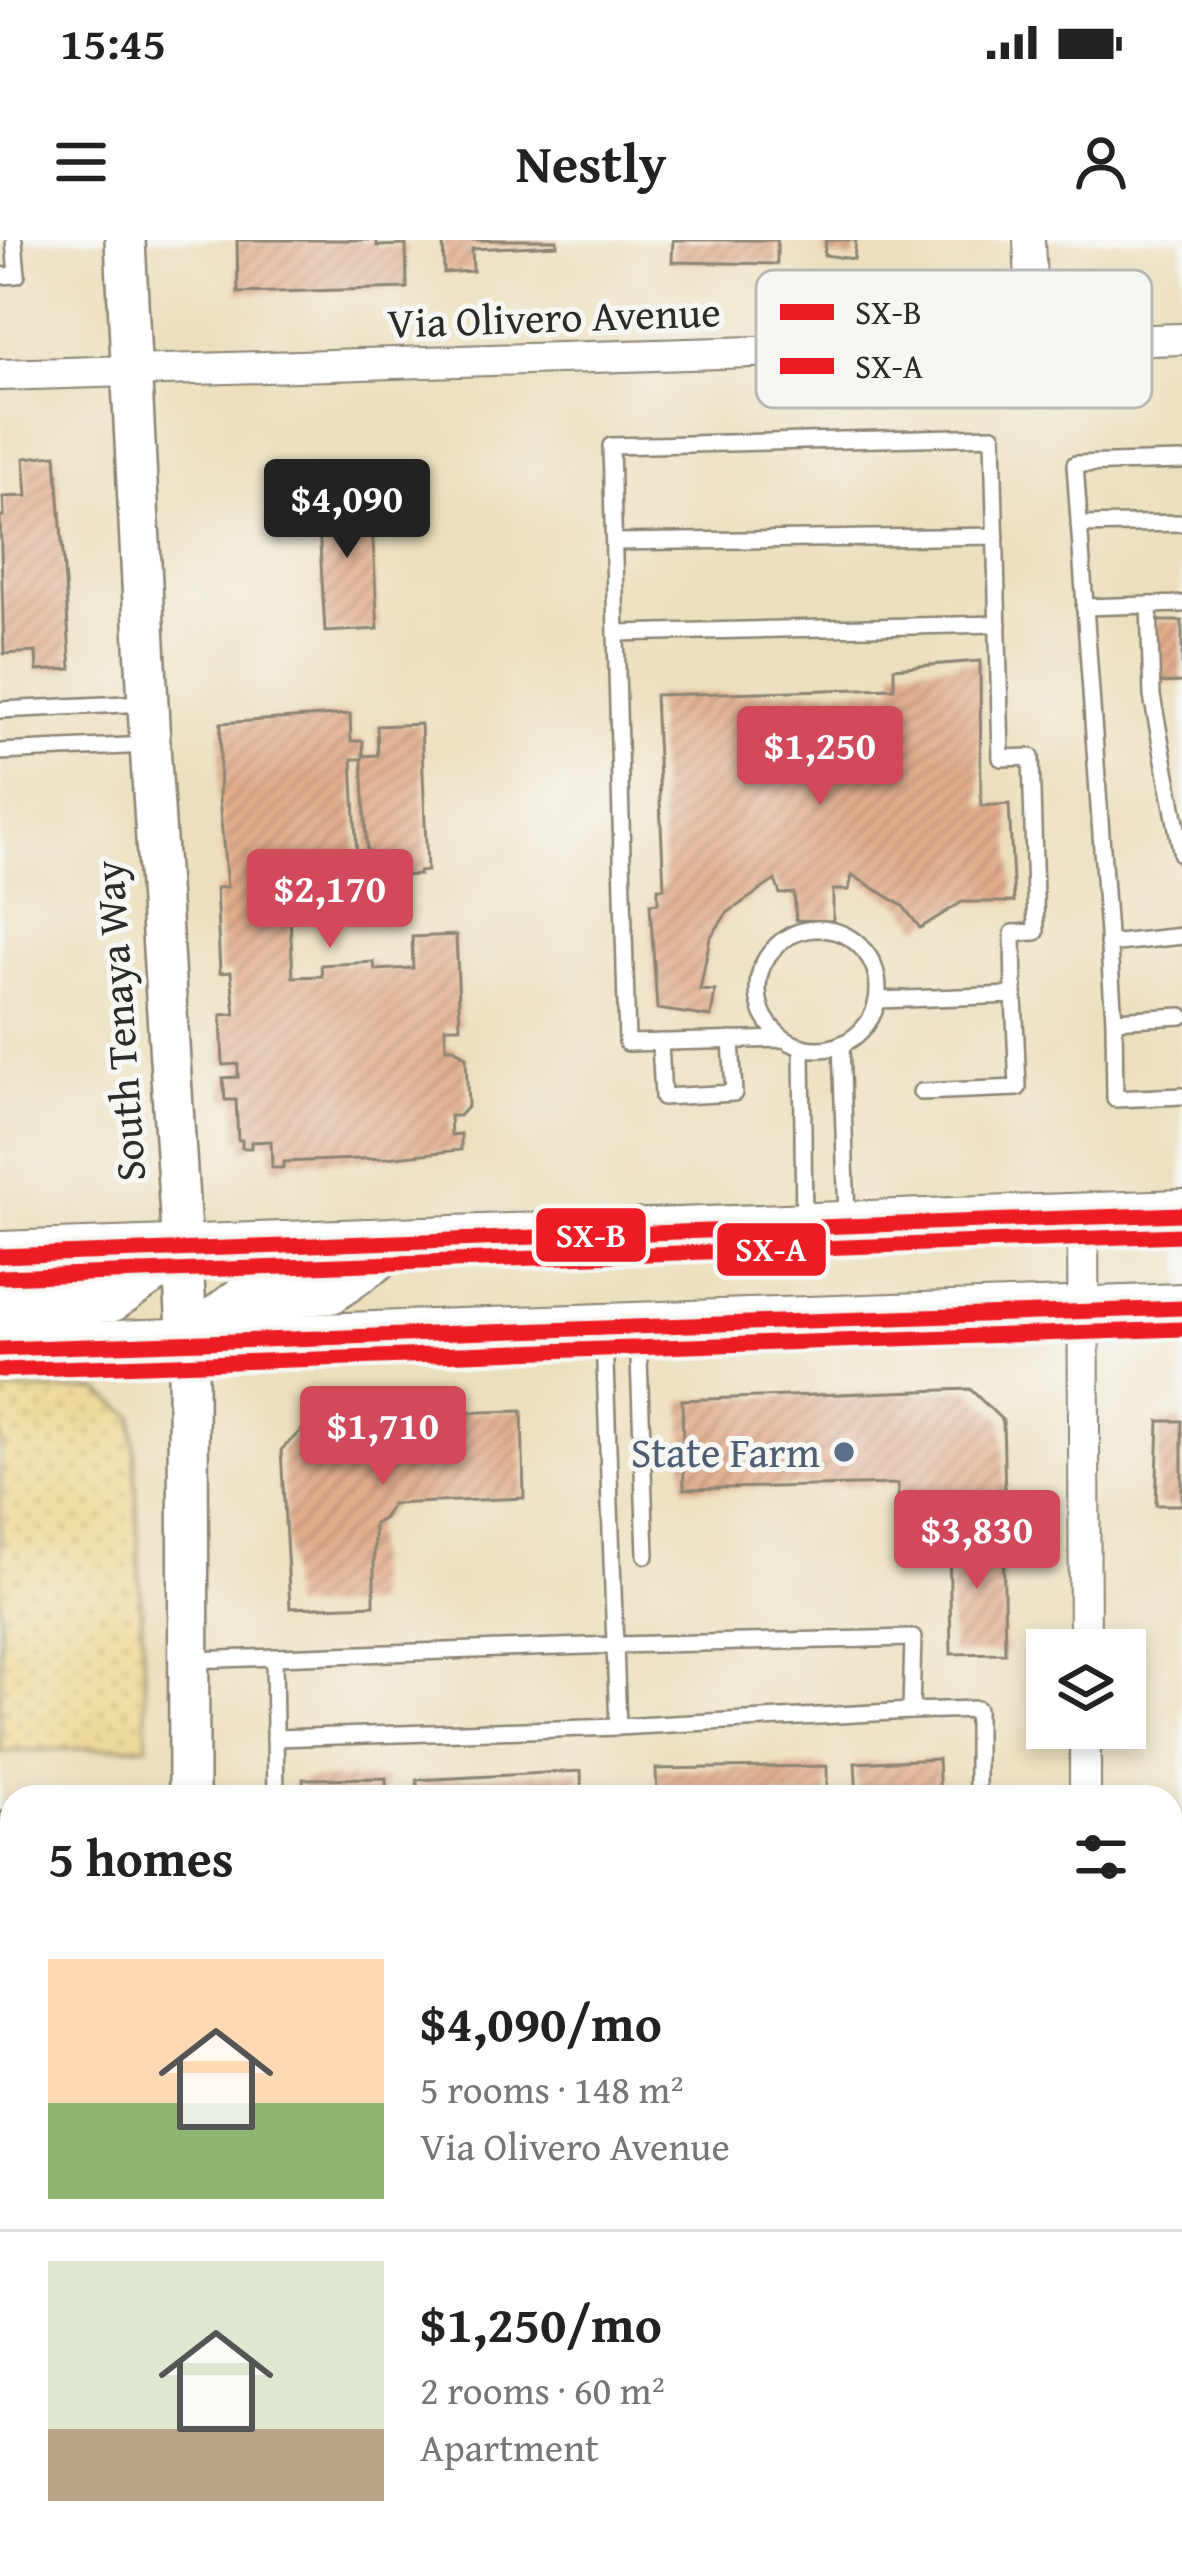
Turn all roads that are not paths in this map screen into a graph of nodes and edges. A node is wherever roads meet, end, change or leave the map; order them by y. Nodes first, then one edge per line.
1 (14, 240) edge
2 (125, 240) edge
3 (1028, 240) edge
4 (1030, 270) edge
5 (0, 276) edge
6 (1182, 339) edge
7 (1152, 340) edge
8 (756, 352) edge
9 (130, 371) junction
10 (0, 375) edge
11 (1182, 461) edge
12 (1182, 523) edge
13 (1079, 525) junction
14 (996, 536) junction
15 (614, 542) junction
16 (1182, 604) edge
17 (1149, 605) junction
18 (1084, 607) junction
19 (998, 625) junction
20 (616, 633) junction
21 (149, 703) junction
22 (0, 710) edge
23 (150, 745) junction
24 (0, 752) edge
25 (1182, 855) edge
26 (1182, 936) edge
27 (1108, 944) junction
28 (1014, 995) junction
29 (878, 1000) junction
30 (1182, 1016) edge
31 (1114, 1020) junction
32 (784, 1039) junction
33 (731, 1040) junction
34 (660, 1042) junction
35 (842, 1044) junction
36 (802, 1047) junction
37 (921, 1092) dead end
38 (1182, 1096) edge
39 (1182, 1214) edge
40 (1083, 1218) junction
41 (826, 1227) junction
42 (398, 1241) junction
43 (182, 1249) junction
44 (0, 1256) edge
45 (1182, 1308) edge
46 (0, 1312) edge
47 (1084, 1312) junction
48 (621, 1328) junction
49 (188, 1343) junction
50 (0, 1349) edge
51 (646, 1555) dead end
52 (1085, 1629) edge
53 (615, 1645) junction
54 (274, 1657) junction
55 (190, 1660) junction
56 (911, 1711) junction
57 (618, 1727) junction
58 (275, 1738) junction
59 (1085, 1749) edge
60 (189, 1785) edge
61 (276, 1785) edge
62 (977, 1785) edge
63 (1085, 1785) edge

1 - 5 lane
2 - 9 street, South Tenaya Way
3 - 4 street
6 - 7 street, Via Olivero Avenue
8 - 9 street, Via Olivero Avenue
9 - 10 street, Via Olivero Avenue
9 - 21 street, South Tenaya Way
11 - 13 lane
12 - 13 lane
13 - 18 lane
14 - 15 lane
14 - 15 lane
14 - 19 lane
15 - 20 lane
16 - 17 lane
17 - 18 lane
17 - 25 lane
18 - 27 lane
19 - 20 lane
19 - 28 lane
20 - 34 lane
21 - 22 lane
21 - 23 street, South Tenaya Way
23 - 24 lane
23 - 43 street, South Tenaya Way
26 - 27 lane
27 - 31 lane
28 - 29 lane
28 - 37 lane
29 - 32 lane
29 - 35 lane
30 - 31 lane
31 - 38 lane
32 - 33 lane
32 - 36 lane
33 - 34 lane
33 - 34 lane
35 - 36 lane
35 - 41 lane
36 - 41 lane
39 - 40 main road
40 - 41 main road
40 - 47 street
41 - 42 main road
42 - 43 main road
42 - 49 main road
43 - 44 main road
43 - 46 main road
43 - 49 street, South Tenaya Way
45 - 47 main road
47 - 48 main road
47 - 52 street
48 - 49 main road
48 - 51 lane
48 - 53 lane
49 - 50 main road
49 - 55 street, South Tenaya Way
53 - 54 lane
53 - 56 lane
53 - 57 lane
54 - 55 lane
54 - 58 lane
55 - 60 street, South Tenaya Way
56 - 57 lane
56 - 62 lane
57 - 58 lane
58 - 61 lane
59 - 63 street

